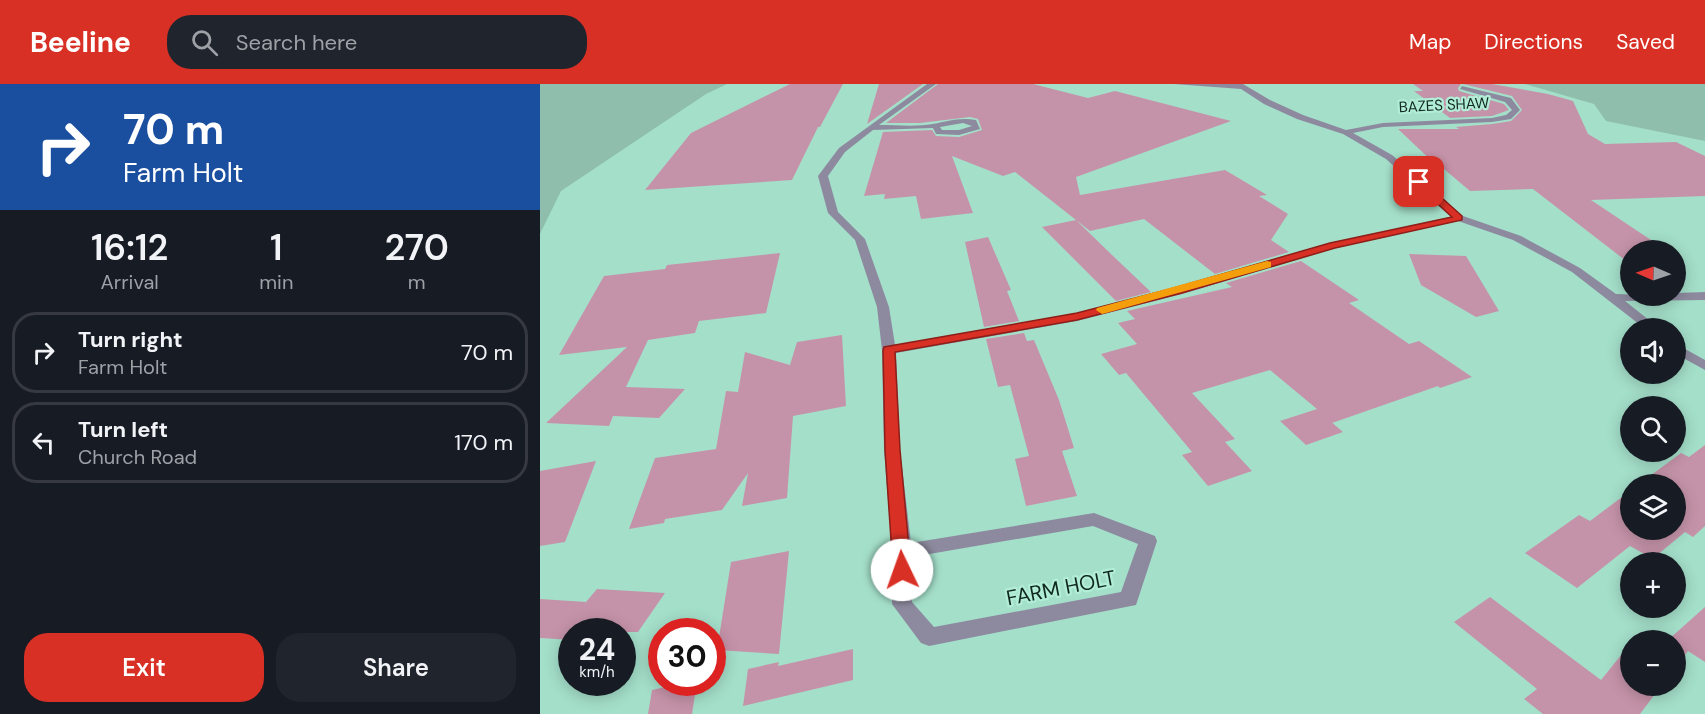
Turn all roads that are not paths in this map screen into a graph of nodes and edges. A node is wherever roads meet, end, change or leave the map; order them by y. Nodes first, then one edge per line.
1 (933, 84) edge
2 (1176, 84) edge
3 (1239, 86) edge
4 (1462, 88) dead end
5 (935, 126) dead end
6 (872, 128) junction
7 (1346, 132) junction
8 (1459, 218) junction
9 (1705, 296) edge
10 (1615, 298) junction
11 (1640, 318) edge
12 (889, 350) junction
13 (1686, 354) edge
14 (1705, 366) edge
15 (902, 552) junction

1 - 6 street
2 - 3 street
3 - 7 street
4 - 7 street, BAZES SHAW
5 - 6 street
6 - 12 street, FARM HOLT
7 - 8 street
8 - 10 street
8 - 12 street
9 - 10 street
10 - 11 street
12 - 15 street, FARM HOLT
13 - 14 street
15 - 15 street, FARM HOLT

